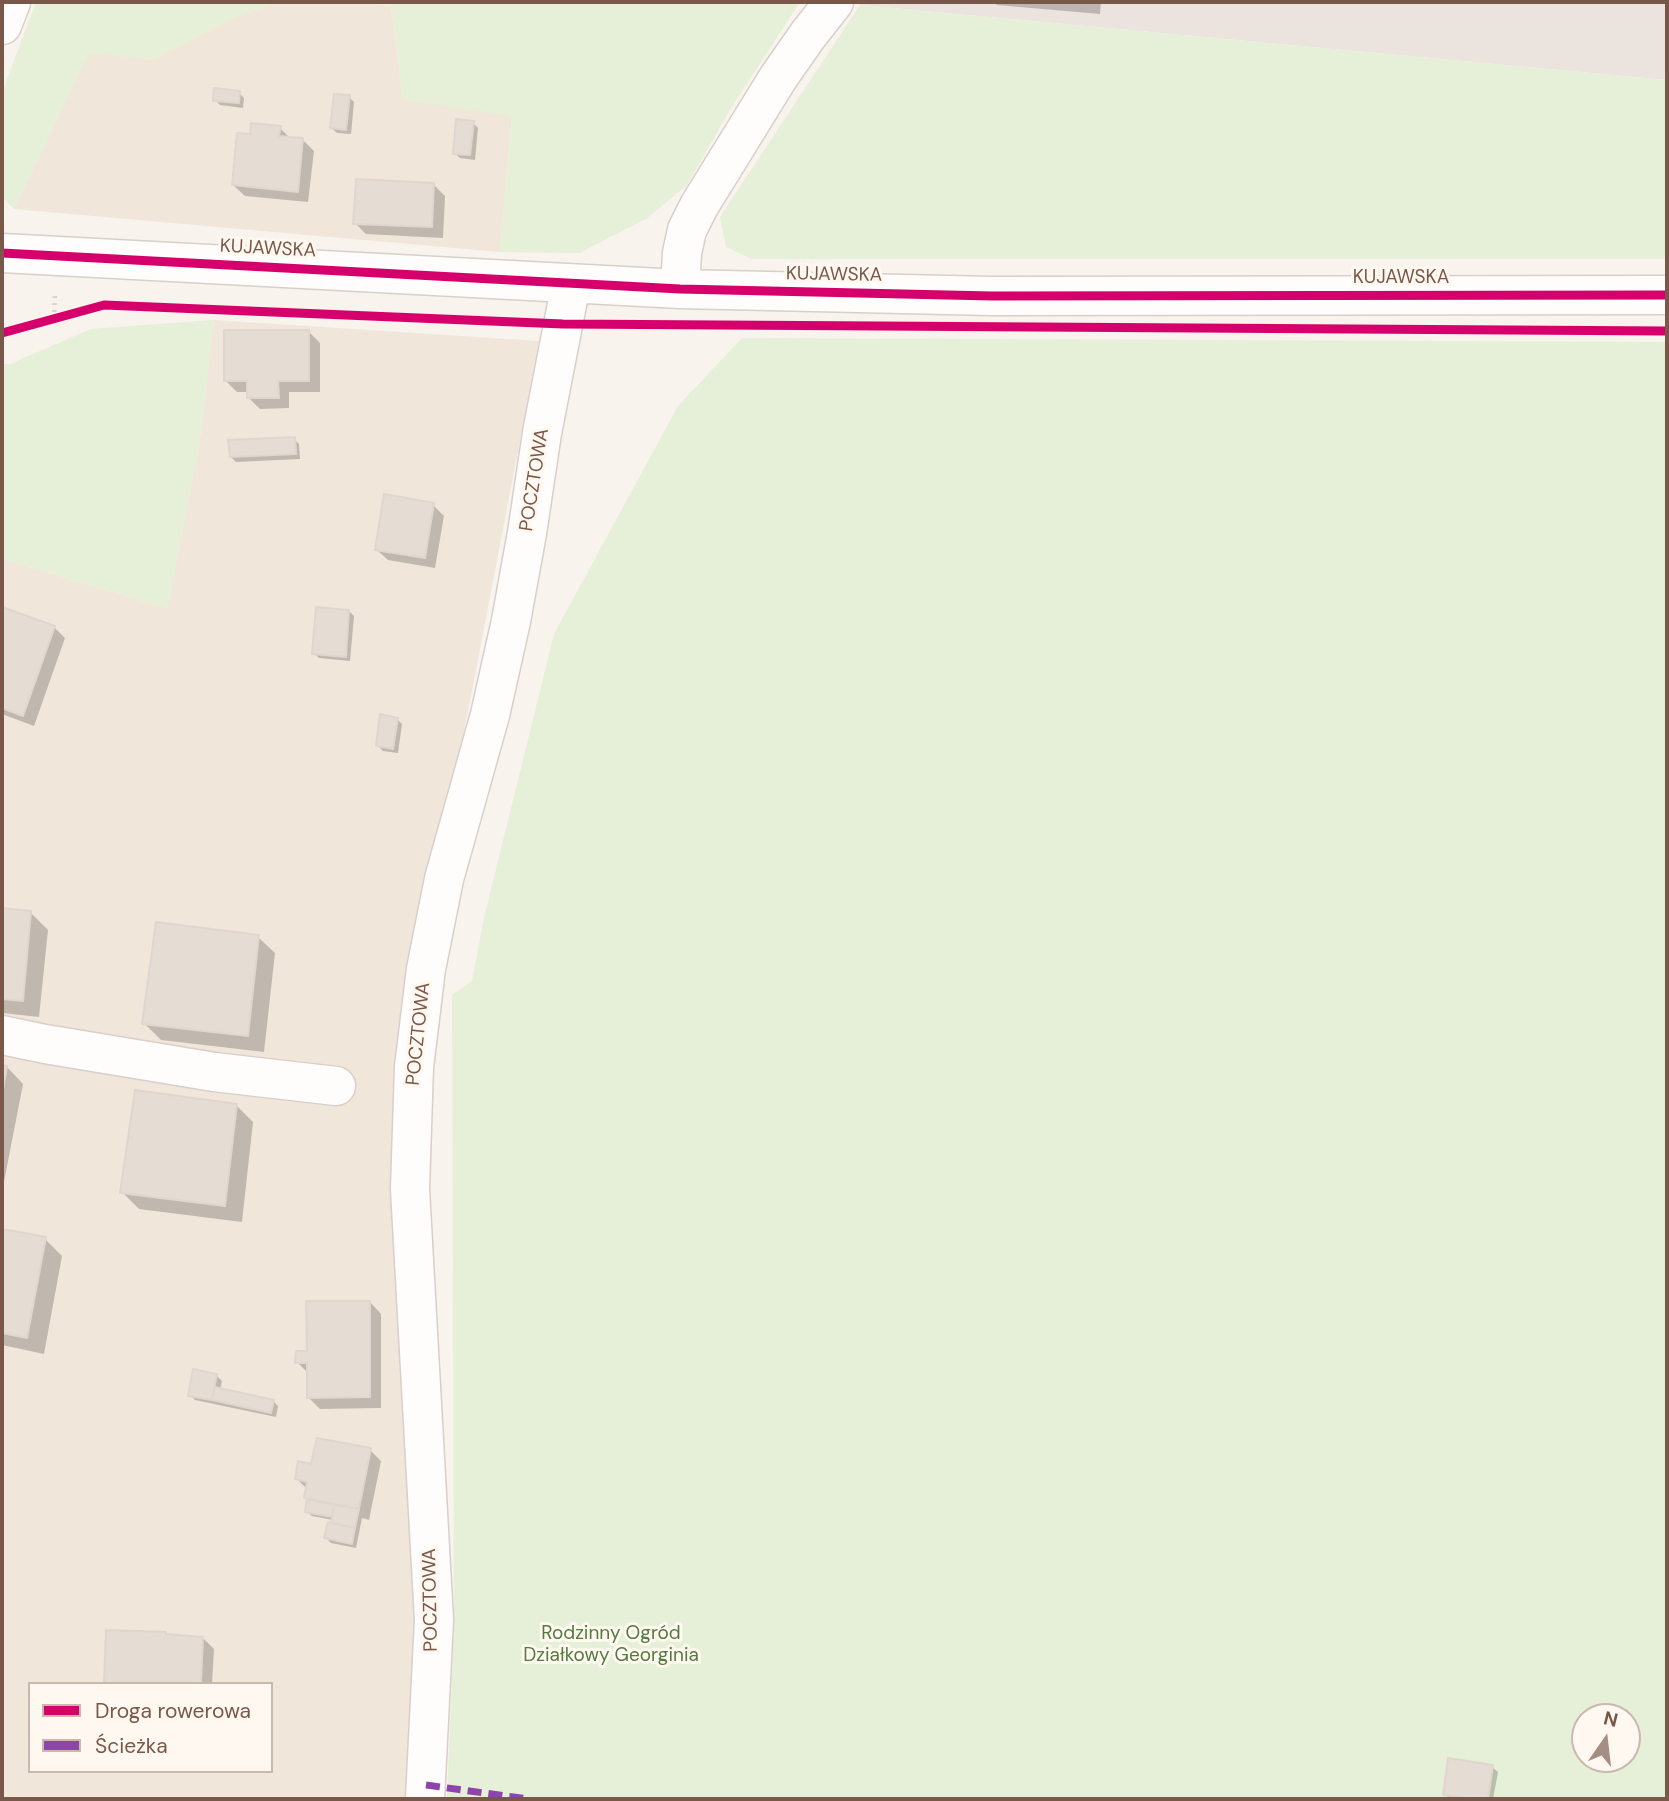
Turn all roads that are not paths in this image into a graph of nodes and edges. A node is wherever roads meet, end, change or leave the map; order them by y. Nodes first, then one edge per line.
1 (11, 2) edge
2 (834, 2) edge
3 (2, 25) edge
4 (4, 256) edge
5 (571, 284) junction
6 (680, 289) junction
7 (1667, 295) edge
8 (2, 1035) edge
9 (336, 1086) dead end
10 (425, 1799) edge

1 - 3 street
2 - 6 street
4 - 5 street, KUJAWSKA
5 - 6 street, KUJAWSKA
5 - 10 street, POCZTOWA
6 - 7 street, KUJAWSKA
8 - 9 street

